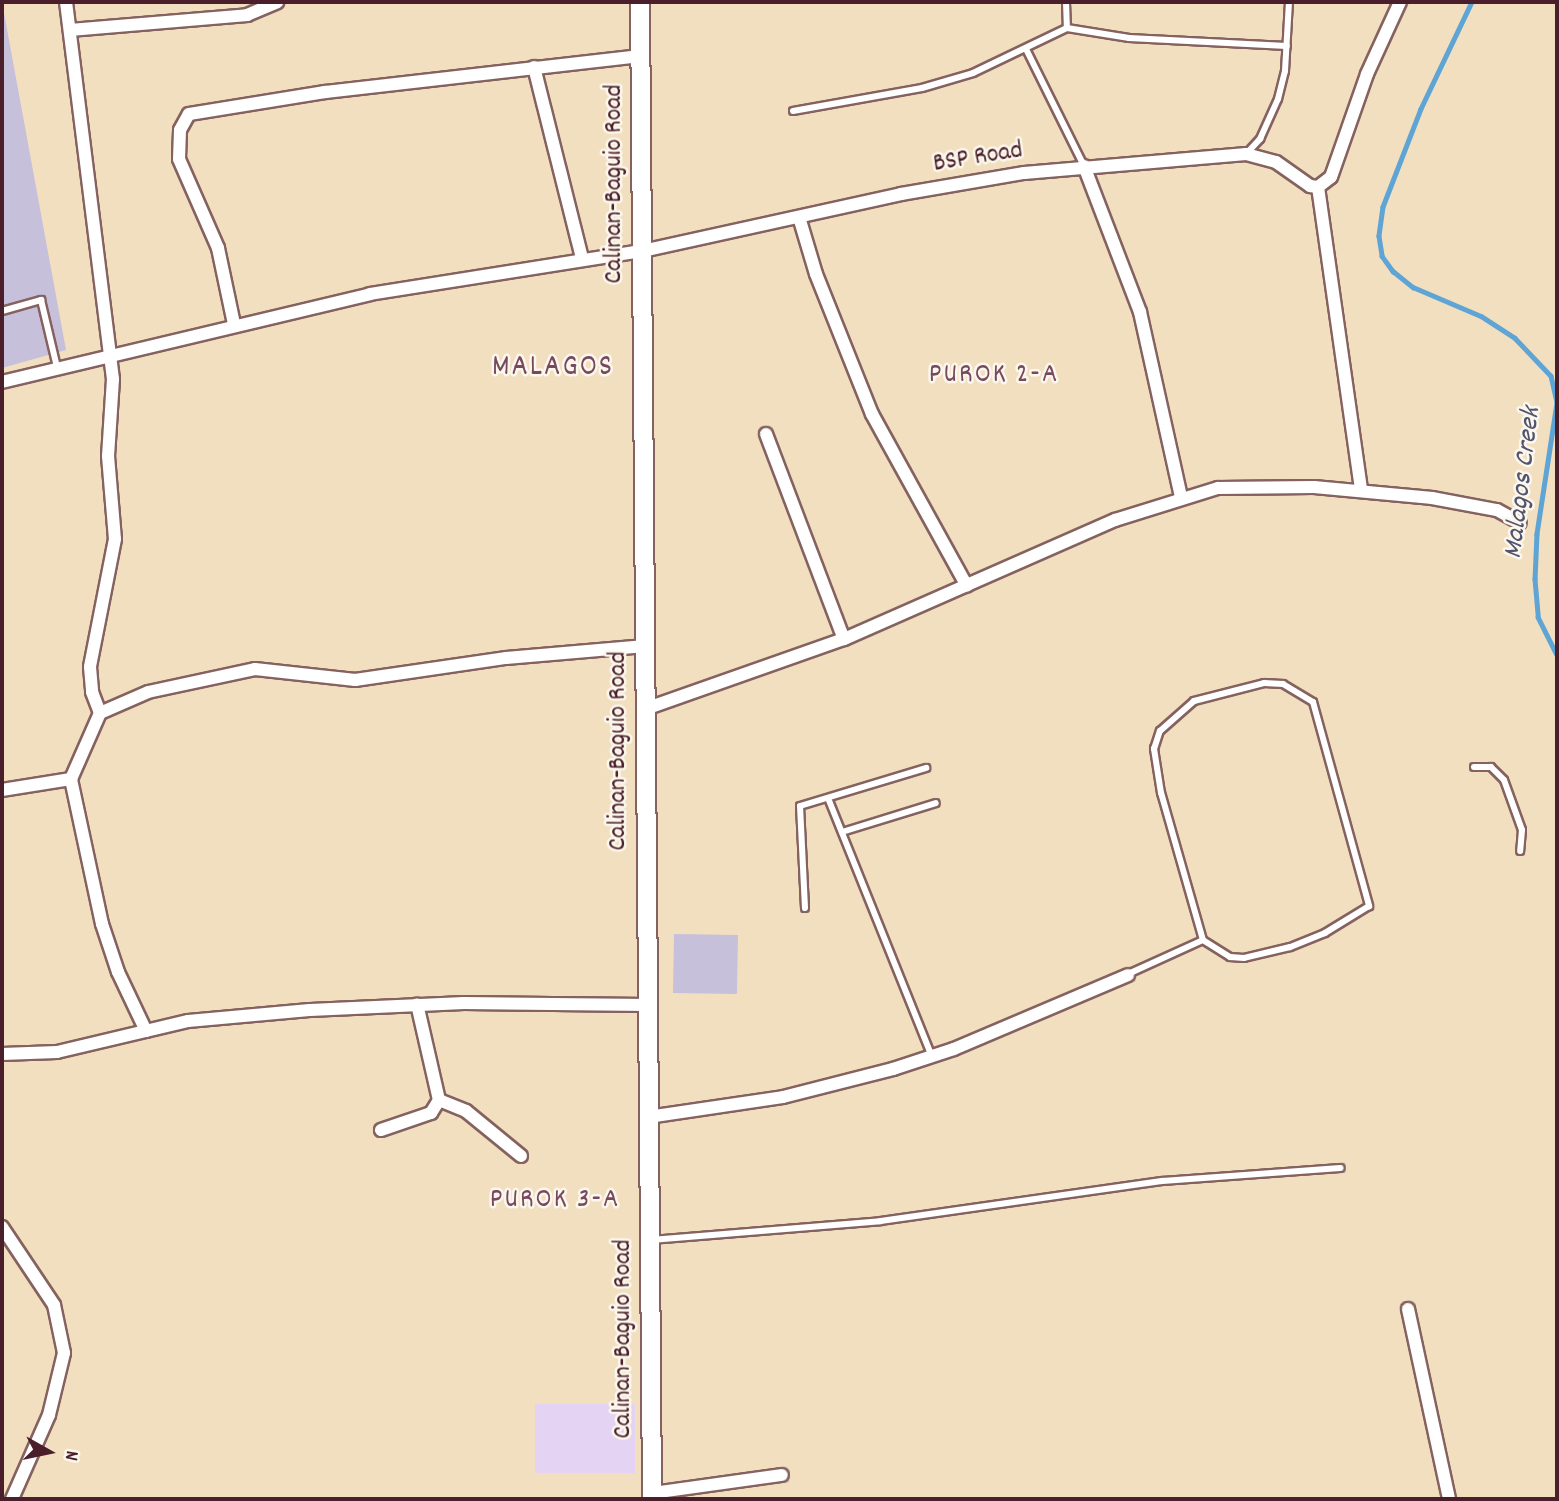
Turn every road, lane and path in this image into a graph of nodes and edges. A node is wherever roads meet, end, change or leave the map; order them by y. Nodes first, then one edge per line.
1 (66, 2) edge
2 (277, 2) edge
3 (640, 2) edge
4 (1066, 2) edge
5 (1289, 2) edge
6 (1400, 2) edge
7 (1067, 28) junction
8 (70, 30) junction
9 (1287, 46) junction
10 (1026, 49) junction
11 (641, 56) junction
12 (534, 67) junction
13 (793, 111) dead end
14 (1247, 154) junction
15 (1084, 166) junction
16 (1318, 187) junction
17 (799, 216) junction
18 (642, 251) junction
19 (582, 258) junction
20 (2, 311) edge
21 (234, 324) junction
22 (111, 353) junction
23 (57, 367) junction
24 (2, 382) edge
25 (766, 434) dead end
26 (1361, 491) junction
27 (1181, 496) junction
28 (1520, 523) dead end
29 (967, 586) junction
30 (844, 639) junction
31 (645, 646) junction
32 (645, 709) junction
33 (100, 713) junction
34 (1474, 767) dead end
35 (926, 768) dead end
36 (71, 779) junction
37 (2, 790) edge
38 (828, 798) junction
39 (936, 803) dead end
40 (842, 832) junction
41 (1520, 851) dead end
42 (805, 908) dead end
43 (1203, 940) junction
44 (1128, 975) joint
45 (417, 1004) junction
46 (648, 1005) junction
47 (146, 1031) junction
48 (2, 1054) edge
49 (932, 1057) junction
50 (439, 1100) junction
51 (648, 1116) junction
52 (381, 1130) dead end
53 (521, 1156) dead end
54 (1341, 1168) dead end
55 (2, 1227) edge
56 (650, 1240) junction
57 (1408, 1309) dead end
58 (782, 1475) dead end
59 (652, 1496) edge
60 (12, 1499) edge
61 (1449, 1499) edge

1 - 8 street
2 - 8 street
3 - 11 main road, Calinan-Baguio Road
4 - 7 lane
5 - 9 lane
6 - 16 street
7 - 9 lane
7 - 10 lane
8 - 22 street
9 - 14 lane
10 - 13 lane
10 - 15 lane
11 - 12 street
11 - 18 main road, Calinan-Baguio Road
12 - 19 street
12 - 21 street
14 - 15 street, BSP Road
14 - 16 street, BSP Road
15 - 17 street, BSP Road
15 - 27 street
16 - 26 street
17 - 18 street, BSP Road
17 - 29 street
18 - 19 street, BSP Road
18 - 31 main road, Calinan-Baguio Road
19 - 21 street, BSP Road
20 - 23 lane
21 - 22 street, BSP Road
22 - 23 street, BSP Road
22 - 33 street
23 - 24 street, BSP Road
25 - 30 street
26 - 27 street
26 - 28 street
27 - 29 street
29 - 30 street
30 - 32 street
31 - 32 main road, Calinan-Baguio Road
31 - 33 street
32 - 46 main road, Calinan-Baguio Road
33 - 36 street
34 - 41 lane
35 - 38 lane
36 - 37 street
36 - 47 street
38 - 40 lane
38 - 42 lane
39 - 40 lane
40 - 49 lane
43 - 43 lane
43 - 44 lane
44 - 49 street
45 - 46 street
45 - 47 street
45 - 50 street
46 - 51 main road, Calinan-Baguio Road
47 - 48 street
49 - 51 street
50 - 52 street
50 - 53 street
51 - 56 main road, Calinan-Baguio Road
54 - 56 lane
55 - 60 street
56 - 59 main road, Calinan-Baguio Road
57 - 61 street
58 - 59 street

